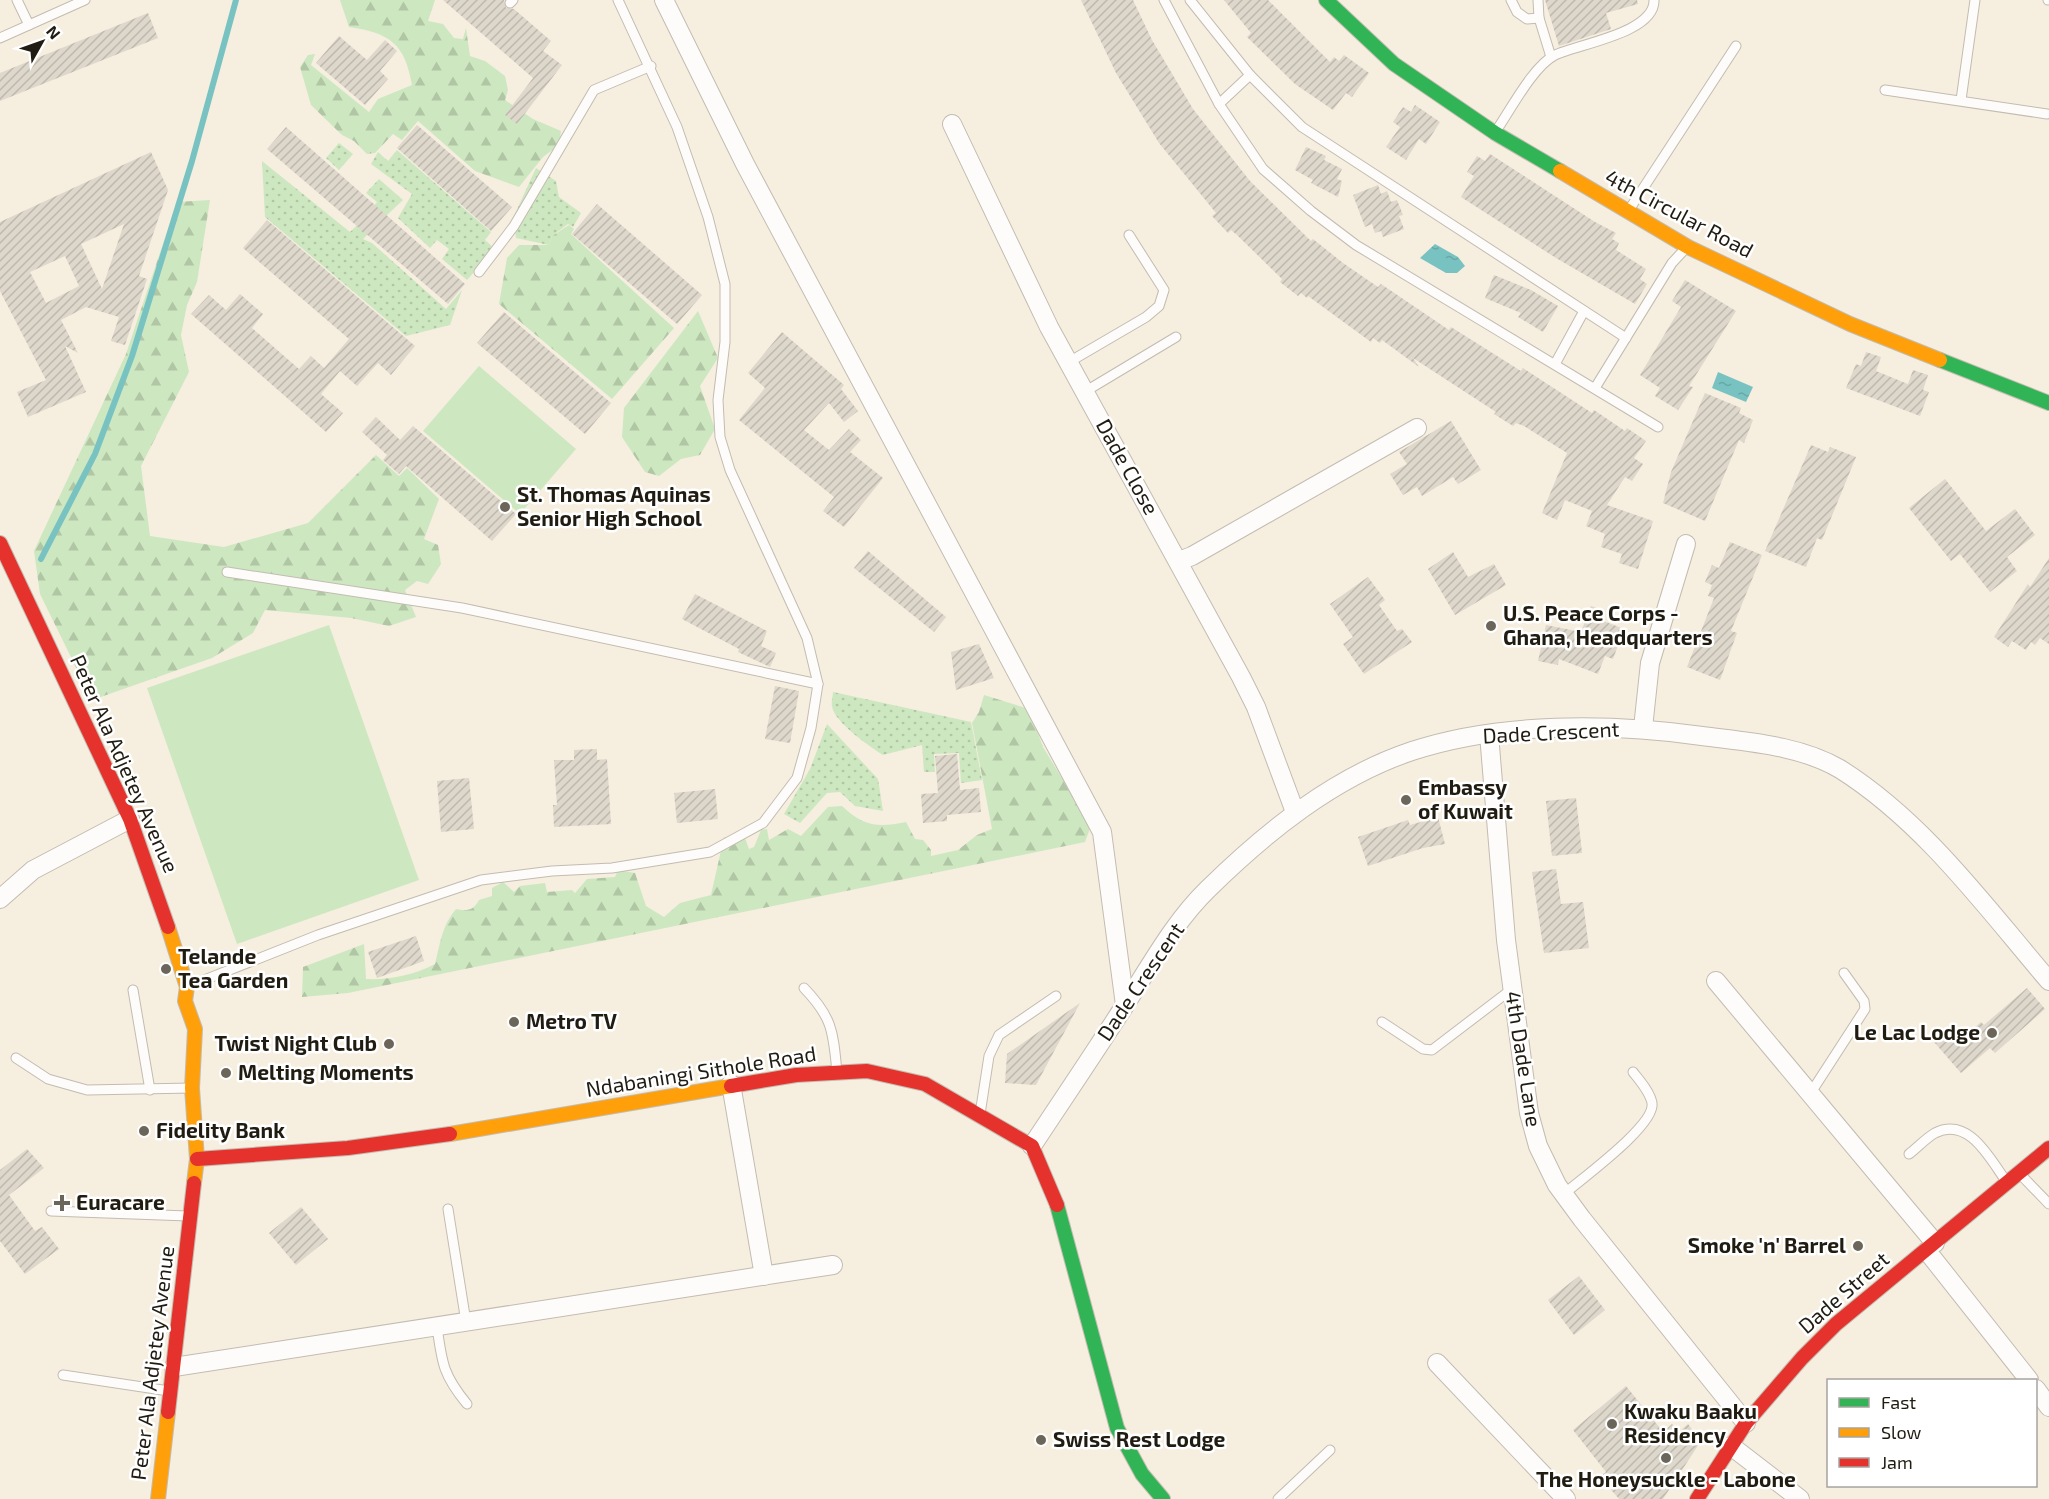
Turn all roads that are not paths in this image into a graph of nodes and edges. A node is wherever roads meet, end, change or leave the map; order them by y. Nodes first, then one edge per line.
1 (18, 0) edge
2 (85, 0) edge
3 (618, 0) edge
4 (664, 0) edge
5 (1164, 0) edge
6 (1190, 0) edge
7 (1326, 0) edge
8 (1511, 0) edge
9 (1538, 0) edge
10 (1654, 0) edge
11 (1975, 0) edge
12 (1539, 18) junction
13 (29, 26) junction
14 (0, 38) edge
15 (1736, 46) dead end
16 (1551, 57) junction
17 (651, 66) junction
18 (1250, 75) junction
19 (1885, 90) dead end
20 (1961, 100) junction
21 (1219, 104) junction
22 (2047, 114) dead end
23 (952, 124) dead end
24 (1495, 133) junction
25 (1628, 212) junction
26 (1129, 234) dead end
27 (1688, 246) junction
28 (479, 272) dead end
29 (1584, 311) junction
30 (1176, 337) dead end
31 (1626, 338) junction
32 (1069, 362) junction
33 (1555, 364) junction
34 (1595, 387) junction
35 (1086, 391) junction
36 (2049, 402) edge
37 (1658, 427) dead end
38 (1417, 428) dead end
39 (0, 543) edge
40 (1686, 544) dead end
41 (1179, 561) junction
42 (227, 572) dead end
43 (818, 684) junction
44 (1643, 728) junction
45 (1489, 734) junction
46 (1296, 812) junction
47 (130, 819) junction
48 (0, 899) edge
49 (1844, 973) dead end
50 (1716, 981) dead end
51 (2049, 981) edge
52 (187, 987) junction
53 (804, 988) dead end
54 (1512, 989) junction
55 (133, 990) dead end
56 (1056, 996) dead end
57 (1125, 1005) junction
58 (1382, 1022) dead end
59 (16, 1058) dead end
60 (1633, 1072) dead end
61 (837, 1073) junction
62 (731, 1084) junction
63 (192, 1088) junction
64 (150, 1090) junction
65 (1810, 1094) junction
66 (980, 1114) junction
67 (1032, 1146) junction
68 (2049, 1148) edge
69 (1909, 1154) dead end
70 (197, 1159) junction
71 (2019, 1173) junction
72 (2007, 1183) junction
73 (1564, 1194) junction
74 (2049, 1204) edge
75 (448, 1209) dead end
76 (51, 1211) dead end
77 (191, 1216) junction
78 (1931, 1247) junction
79 (833, 1265) dead end
80 (764, 1276) junction
81 (466, 1322) junction
82 (437, 1327) junction
83 (1437, 1363) dead end
84 (174, 1367) junction
85 (63, 1375) dead end
86 (2028, 1379) edge
87 (2037, 1390) edge
88 (171, 1392) junction
89 (467, 1404) dead end
90 (2049, 1407) edge
91 (1746, 1423) junction
92 (1731, 1446) junction
93 (1330, 1450) dead end
94 (158, 1499) edge
95 (1163, 1499) edge
96 (1278, 1499) edge
97 (1566, 1499) edge
98 (1697, 1499) edge
99 (1800, 1499) edge

1 - 13 lane
2 - 13 lane
3 - 17 lane
4 - 57 street
5 - 21 lane
6 - 18 lane
7 - 24 street, 4th Circular Road
8 - 12 lane
9 - 12 lane
10 - 16 lane
11 - 20 lane
12 - 16 lane
13 - 14 lane
15 - 25 lane
16 - 24 lane
17 - 28 lane
17 - 43 lane
18 - 21 lane
18 - 29 lane
19 - 20 lane
20 - 22 lane
21 - 33 lane
23 - 32 street, Dade Close
24 - 25 street, 4th Circular Road
25 - 27 street, 4th Circular Road
26 - 32 lane
27 - 31 lane
27 - 36 street, 4th Circular Road
29 - 31 lane
29 - 33 lane
30 - 35 lane
31 - 34 lane
32 - 35 street, Dade Close
33 - 34 lane
34 - 37 lane
35 - 41 street, Dade Close
38 - 41 street
39 - 47 street, Peter Ala Adjetey Avenue
40 - 44 street
41 - 46 street, Dade Close
42 - 43 lane
43 - 52 lane
44 - 45 street, Dade Crescent
44 - 51 street, Dade Crescent
45 - 46 street, Dade Crescent
45 - 54 street, 4th Dade Lane
46 - 57 street, Dade Crescent
47 - 48 street
47 - 52 street, Peter Ala Adjetey Avenue
49 - 65 lane
50 - 65 street
52 - 63 street, Peter Ala Adjetey Avenue
53 - 61 lane
54 - 58 lane
54 - 73 street, 4th Dade Lane
55 - 64 lane
56 - 66 lane
57 - 67 street, Dade Crescent
59 - 64 lane
60 - 73 lane
61 - 62 street, Ndabaningi Sithole Road
61 - 66 street, Ndabaningi Sithole Road
62 - 70 street, Ndabaningi Sithole Road
62 - 80 street
63 - 64 lane
63 - 70 street, Peter Ala Adjetey Avenue
65 - 78 street
66 - 67 street, Ndabaningi Sithole Road
67 - 95 street
68 - 71 street, Dade Street
69 - 72 lane
70 - 77 street, Peter Ala Adjetey Avenue
71 - 72 street, Dade Street
71 - 74 lane
72 - 78 street, Dade Street
73 - 91 street, 4th Dade Lane
75 - 81 lane
76 - 77 lane
77 - 84 street, Peter Ala Adjetey Avenue
78 - 86 street
78 - 91 street, Dade Street
79 - 80 street
80 - 81 street
81 - 82 street
82 - 84 street
82 - 89 lane
83 - 97 street
84 - 88 street, Peter Ala Adjetey Avenue
85 - 88 lane
87 - 90 street
88 - 94 street, Peter Ala Adjetey Avenue
91 - 92 street, Dade Street
92 - 98 street, Dade Street
92 - 99 street
93 - 96 lane

